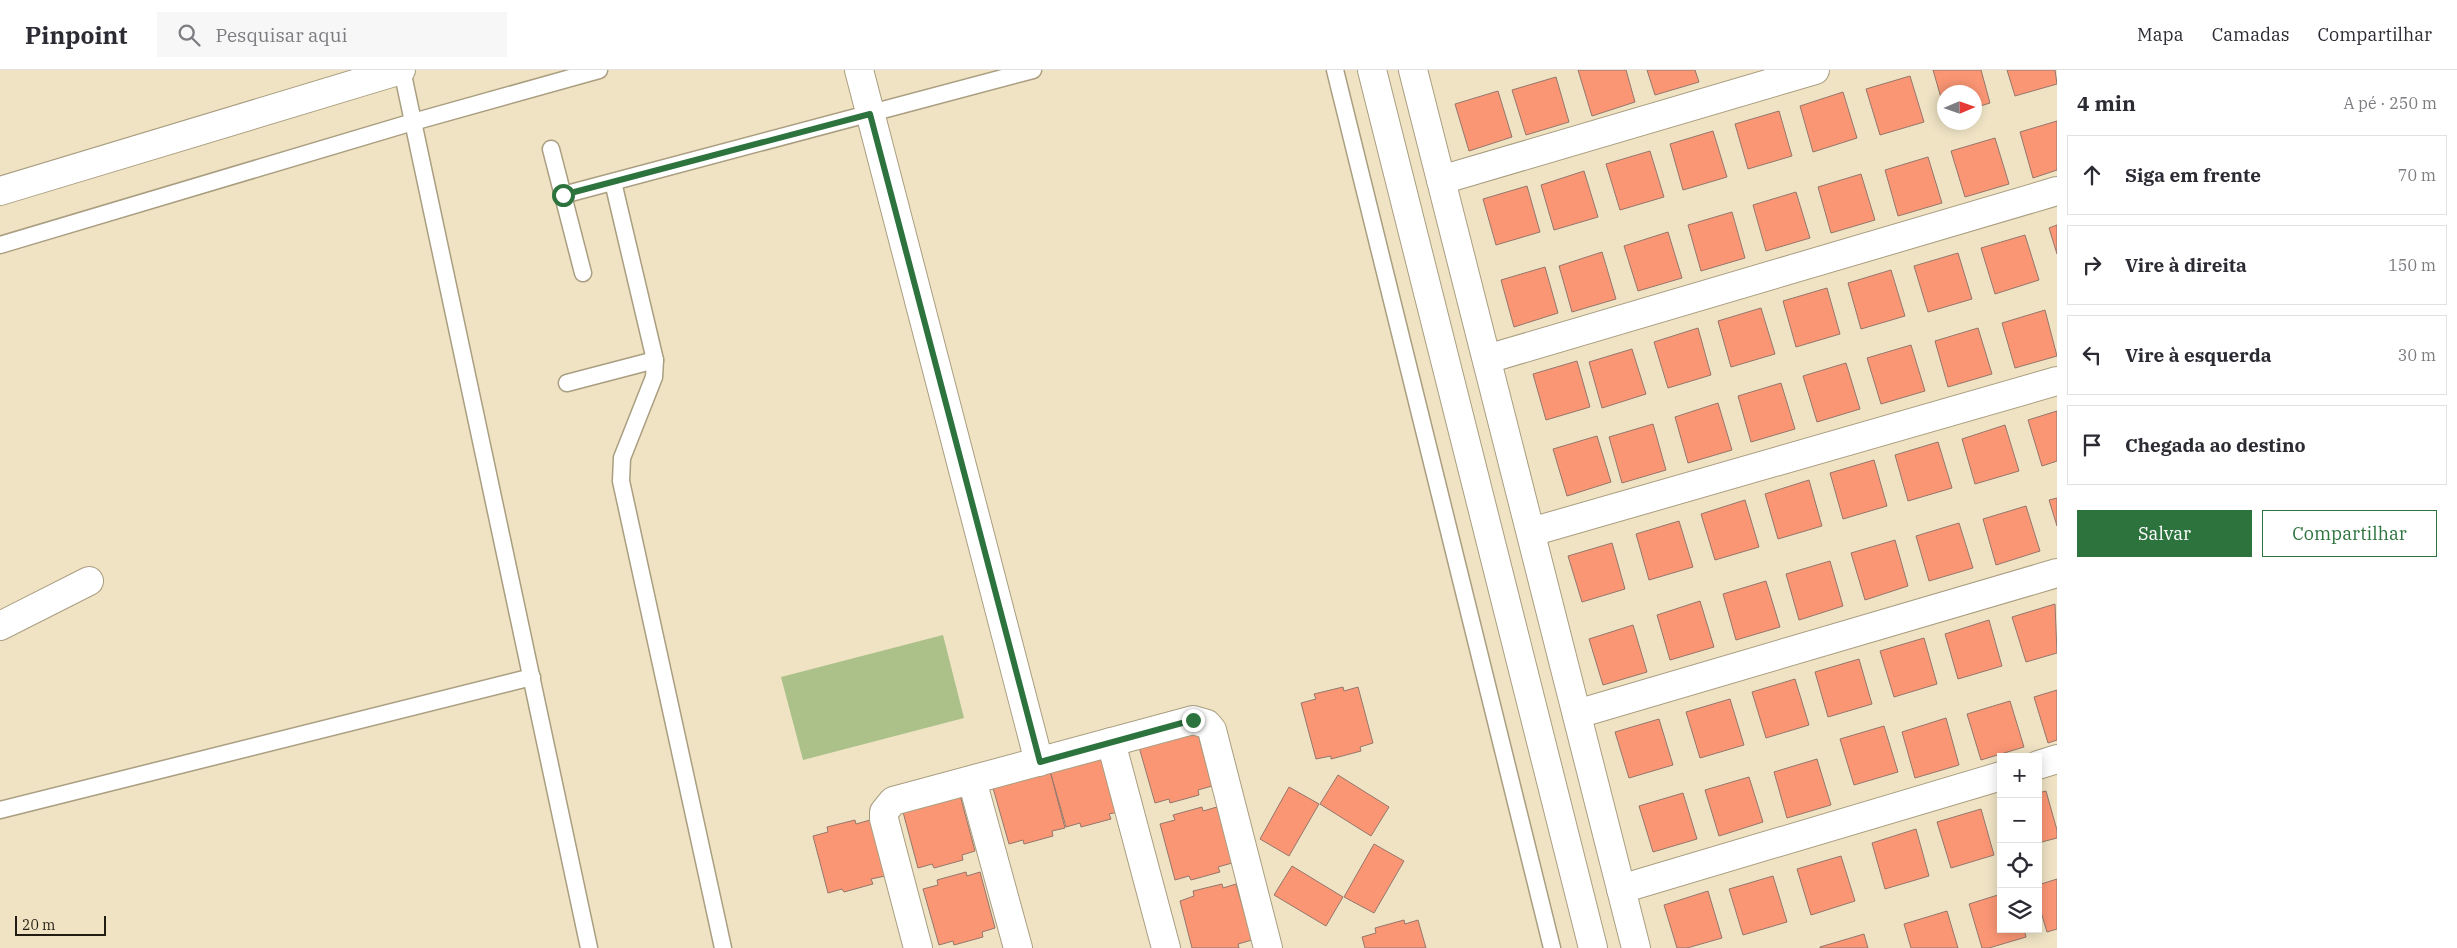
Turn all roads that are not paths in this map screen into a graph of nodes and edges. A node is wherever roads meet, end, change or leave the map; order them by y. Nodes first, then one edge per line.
1 (402, 70) edge
2 (599, 70) edge
3 (859, 70) edge
4 (1033, 70) edge
5 (1335, 70) edge
6 (1372, 70) edge
7 (1413, 70) edge
8 (1814, 70) edge
9 (870, 114) junction
10 (413, 122) junction
11 (551, 149) dead end
12 (1441, 180) junction
13 (613, 182) junction
14 (0, 191) edge
15 (2057, 191) edge
16 (563, 195) junction
17 (0, 245) edge
18 (584, 273) dead end
19 (1487, 359) junction
20 (655, 360) junction
21 (2057, 381) edge
22 (567, 383) dead end
23 (1530, 532) junction
24 (2057, 573) edge
25 (89, 581) dead end
26 (0, 626) edge
27 (532, 677) junction
28 (1577, 714) junction
29 (1110, 742) junction
30 (2057, 759) edge
31 (1040, 762) junction
32 (2042, 763) edge
33 (1997, 777) edge
34 (972, 780) junction
35 (0, 810) edge
36 (1621, 890) junction
37 (589, 948) edge
38 (723, 948) edge
39 (918, 948) edge
40 (1018, 948) edge
41 (1166, 948) edge
42 (1268, 948) edge
43 (1552, 948) edge
44 (1593, 948) edge
45 (1636, 948) edge

1 - 10 lane
1 - 14 street
2 - 10 lane
3 - 9 street
4 - 9 lane
5 - 43 lane
6 - 44 street
7 - 12 street
8 - 12 street
9 - 13 lane
9 - 31 street
10 - 17 lane
10 - 27 lane
11 - 16 lane
12 - 19 street
13 - 16 lane
13 - 20 lane
15 - 19 street
16 - 18 lane
19 - 23 street
20 - 22 lane
20 - 38 lane
21 - 23 street
23 - 28 street
24 - 28 street
25 - 26 street
27 - 35 lane
27 - 37 lane
28 - 36 street
29 - 31 street
29 - 41 street
29 - 42 street
30 - 32 street
31 - 34 street
33 - 36 street
34 - 39 street
34 - 40 street
36 - 45 street

